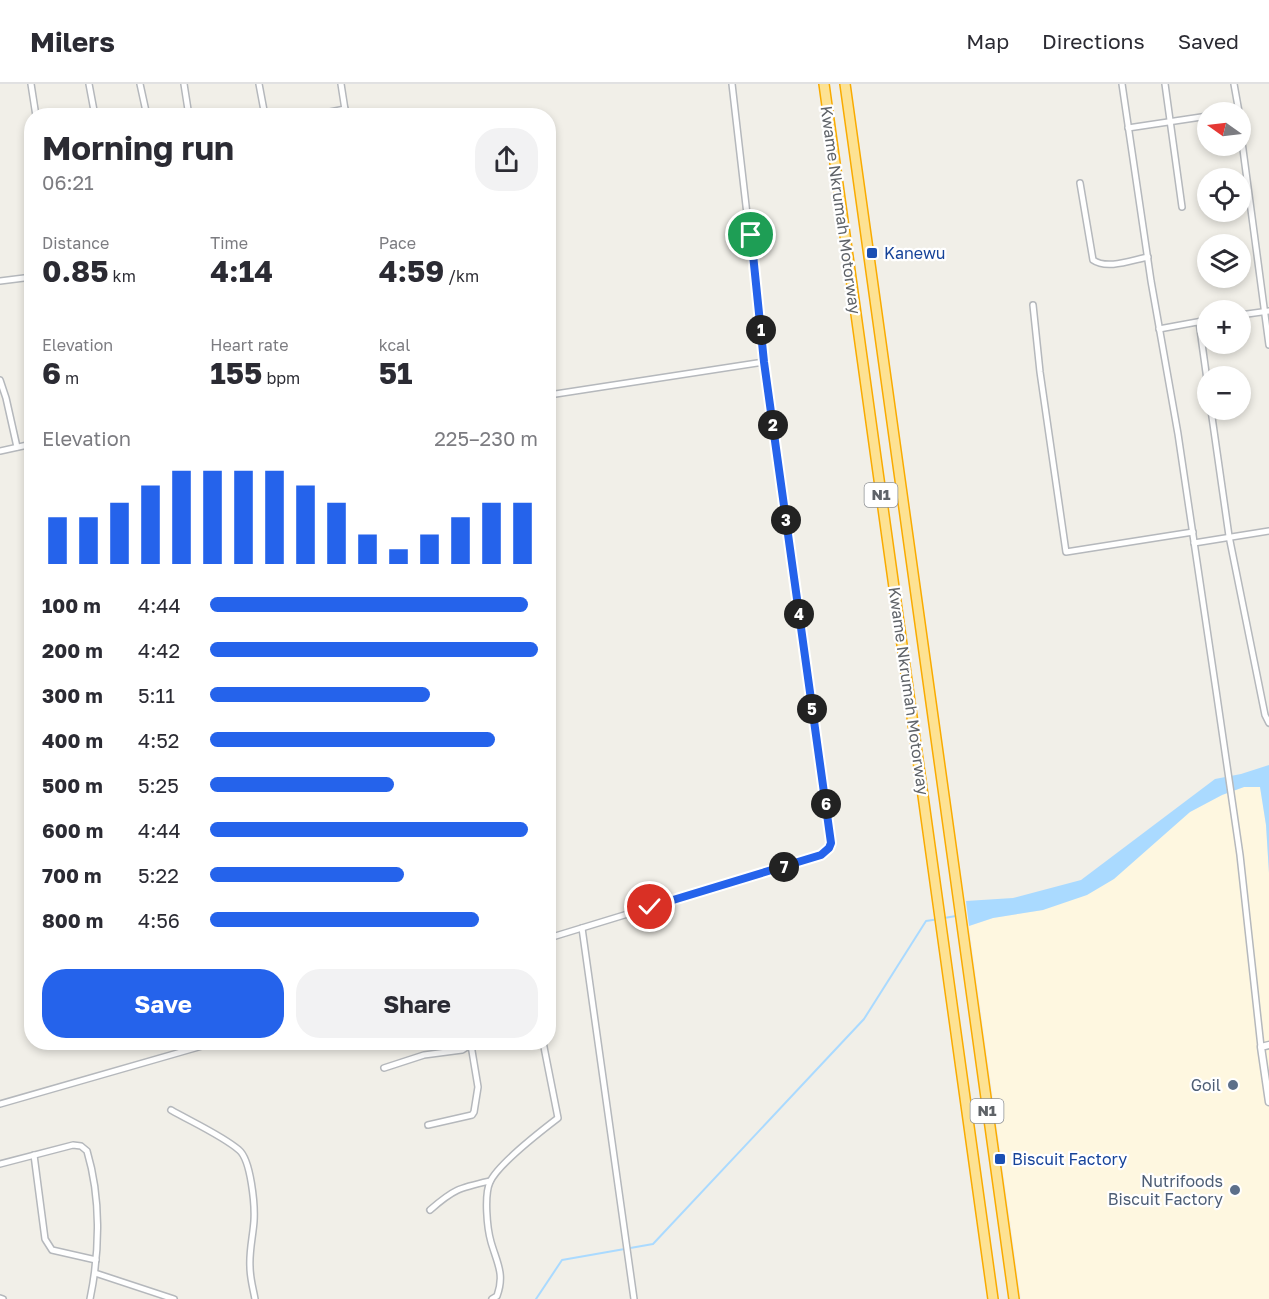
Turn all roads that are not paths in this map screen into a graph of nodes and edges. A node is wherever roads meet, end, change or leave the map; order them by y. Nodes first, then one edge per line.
1 (30, 84) edge
2 (89, 84) edge
3 (140, 84) edge
4 (184, 84) edge
5 (259, 84) edge
6 (341, 84) edge
7 (732, 84) edge
8 (824, 84) edge
9 (845, 84) edge
10 (1122, 84) edge
11 (1165, 84) edge
12 (1234, 84) edge
13 (1237, 102) edge
14 (34, 108) edge
15 (94, 108) edge
16 (145, 108) edge
17 (188, 108) edge
18 (264, 108) edge
19 (345, 108) edge
20 (1197, 118) edge
21 (1170, 122) junction
22 (1128, 128) junction
23 (1244, 156) edge
24 (1080, 183) dead end
25 (1182, 207) dead end
26 (1148, 257) junction
27 (24, 278) edge
28 (0, 281) edge
29 (1033, 305) dead end
30 (1267, 311) edge
31 (1251, 313) edge
32 (1197, 322) edge
33 (1159, 329) junction
34 (1269, 345) edge
35 (764, 362) junction
36 (0, 380) edge
37 (556, 394) edge
38 (1212, 420) edge
39 (24, 446) edge
40 (17, 447) junction
41 (0, 452) edge
42 (1269, 531) edge
43 (1193, 532) junction
44 (1229, 536) junction
45 (1194, 543) junction
46 (1269, 723) edge
47 (582, 928) junction
48 (556, 936) edge
49 (1265, 1046) edge
50 (188, 1050) edge
51 (462, 1050) edge
52 (474, 1050) edge
53 (545, 1050) edge
54 (384, 1068) dead end
55 (1269, 1102) edge
56 (0, 1104) edge
57 (171, 1110) dead end
58 (428, 1125) dead end
59 (34, 1155) junction
60 (0, 1164) edge
61 (490, 1181) junction
62 (430, 1210) dead end
63 (96, 1260) junction
64 (94, 1273) junction
65 (90, 1299) edge
66 (174, 1299) edge
67 (255, 1299) edge
68 (492, 1299) edge
69 (634, 1299) edge
70 (993, 1299) edge
71 (1014, 1299) edge

1 - 14 street
2 - 15 street
3 - 16 street
4 - 17 street
5 - 18 street
6 - 19 street
7 - 35 street
8 - 70 highway, Kwame Nkrumah Motorway / N1
9 - 71 highway, Kwame Nkrumah Motorway / N1
10 - 22 street
11 - 21 street
12 - 13 street
20 - 21 street
21 - 22 street
21 - 25 street
22 - 26 street
23 - 30 street
24 - 26 street
26 - 33 street
27 - 28 street
29 - 43 street
30 - 31 street
30 - 34 street
32 - 33 street
33 - 43 street
35 - 37 street
35 - 47 street
36 - 40 street
38 - 44 street
39 - 40 street
40 - 41 street
42 - 44 street
43 - 45 street
44 - 45 street
44 - 46 street
45 - 49 street
47 - 48 street
47 - 69 street
49 - 55 street
50 - 56 street
51 - 54 street
52 - 58 street
53 - 61 street
57 - 67 street
59 - 60 street
59 - 63 street
59 - 63 street
61 - 62 street
61 - 68 street
63 - 64 street
64 - 65 street
64 - 66 street

